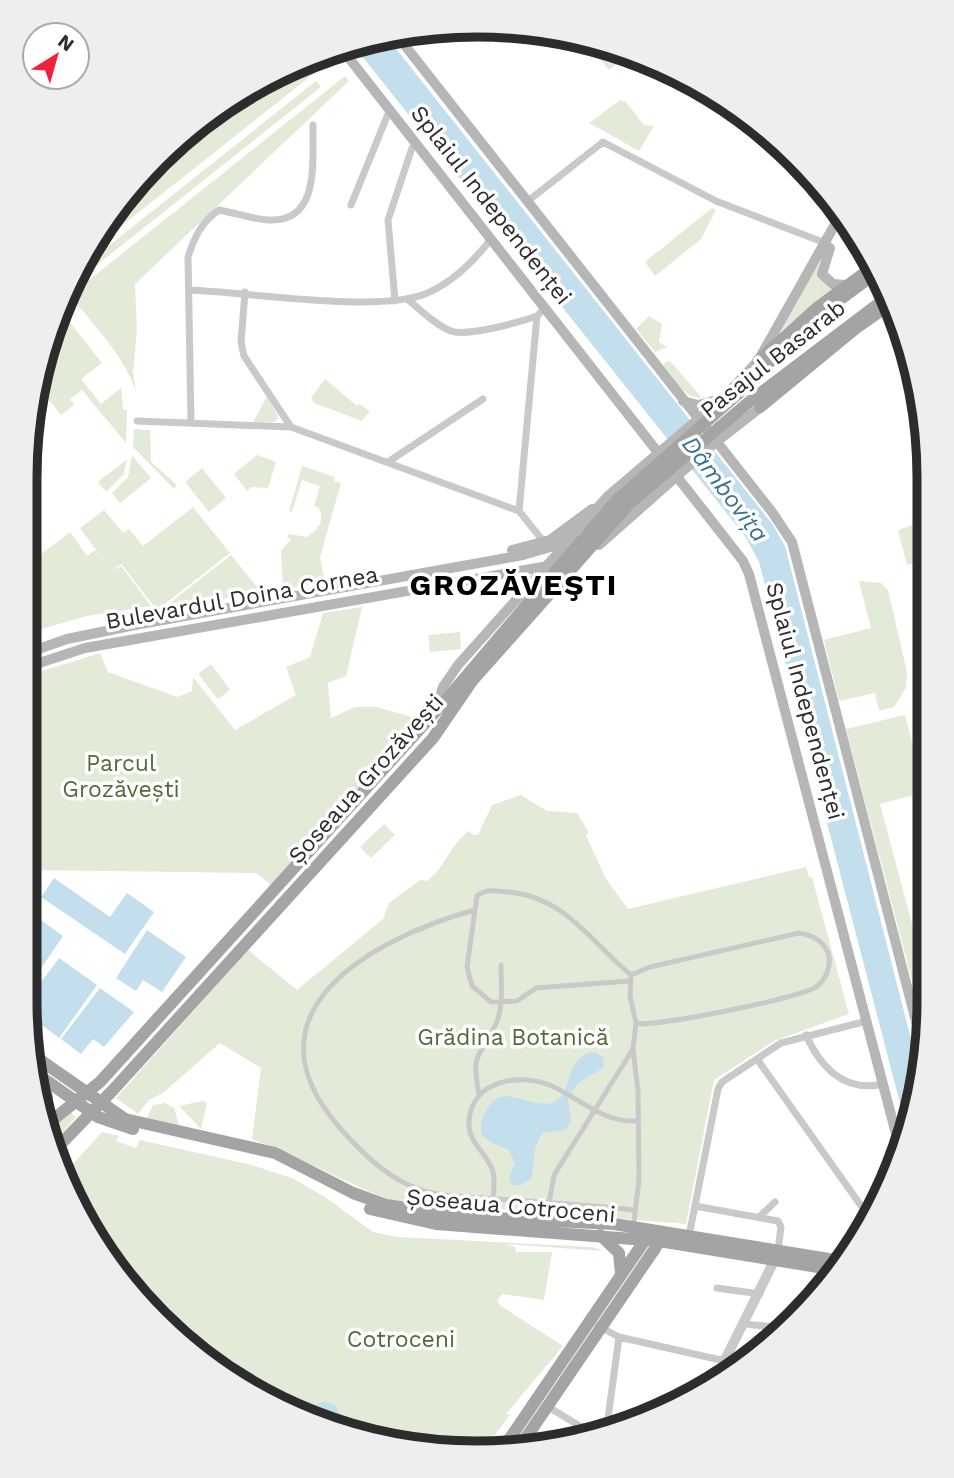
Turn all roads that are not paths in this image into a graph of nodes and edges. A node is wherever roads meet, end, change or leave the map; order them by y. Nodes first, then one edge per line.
1 (403, 43) edge
2 (348, 56) edge
3 (390, 108) junction
4 (313, 125) dead end
5 (418, 144) junction
6 (528, 201) junction
7 (351, 205) dead end
8 (836, 223) edge
9 (840, 227) edge
10 (491, 239) junction
11 (828, 244) junction
12 (866, 271) edge
13 (869, 277) edge
14 (849, 283) junction
15 (189, 290) junction
16 (245, 292) junction
17 (407, 299) junction
18 (395, 301) junction
19 (881, 302) edge
20 (884, 308) edge
21 (541, 312) junction
22 (886, 315) edge
23 (520, 323) junction
24 (534, 338) junction
25 (758, 361) junction
26 (723, 398) junction
27 (483, 399) dead end
28 (683, 401) junction
29 (760, 407) junction
30 (279, 410) junction
31 (138, 421) dead end
32 (191, 422) junction
33 (695, 422) junction
34 (268, 425) junction
35 (291, 428) junction
36 (713, 444) junction
37 (662, 450) junction
38 (388, 462) junction
39 (675, 477) junction
40 (612, 498) junction
41 (519, 511) junction
42 (545, 543) junction
43 (590, 555) junction
44 (547, 566) junction
45 (519, 570) junction
46 (385, 581) junction
47 (527, 589) junction
48 (37, 650) edge
49 (37, 664) edge
50 (451, 702) junction
51 (436, 711) junction
52 (433, 738) junction
53 (474, 910) junction
54 (501, 965) dead end
55 (630, 978) junction
56 (500, 1003) junction
57 (867, 1021) junction
58 (916, 1022) edge
59 (636, 1023) junction
60 (806, 1035) junction
61 (633, 1049) junction
62 (757, 1059) junction
63 (41, 1061) edge
64 (44, 1080) edge
65 (883, 1084) junction
66 (88, 1093) junction
67 (479, 1094) junction
68 (76, 1102) junction
69 (100, 1102) junction
70 (593, 1110) junction
71 (90, 1112) junction
72 (53, 1120) edge
73 (637, 1121) junction
74 (896, 1135) edge
75 (60, 1144) edge
76 (493, 1199) junction
77 (775, 1202) dead end
78 (549, 1203) junction
79 (695, 1206) junction
80 (635, 1210) junction
81 (864, 1210) edge
82 (759, 1217) junction
83 (634, 1221) dead end
84 (646, 1234) junction
85 (600, 1235) junction
86 (660, 1236) junction
87 (689, 1236) junction
88 (777, 1255) junction
89 (833, 1260) edge
90 (827, 1268) edge
91 (620, 1277) junction
92 (717, 1288) dead end
93 (760, 1294) junction
94 (596, 1324) junction
95 (745, 1324) junction
96 (772, 1327) edge
97 (619, 1337) junction
98 (727, 1363) edge
99 (724, 1365) edge
100 (541, 1403) junction
101 (608, 1421) edge
102 (583, 1428) edge
103 (524, 1438) edge
104 (510, 1440) edge

1 - 6 main road, Splaiul Independenței
2 - 3 main road, Splaiul Independenței
3 - 5 main road, Splaiul Independenței
3 - 7 street
4 - 15 street
5 - 10 main road, Splaiul Independenței
5 - 18 street
6 - 11 street
6 - 28 main road, Splaiul Independenței
8 - 11 main road
9 - 11 main road
10 - 17 street
10 - 21 main road, Splaiul Independenței
11 - 14 main road
11 - 25 main road, Șoseaua Grozăvești
12 - 14 main road
13 - 40 main road, Pasajul Basarab, bridge
14 - 25 main road
15 - 16 street
15 - 32 street
16 - 18 street
16 - 30 street
17 - 18 street
17 - 23 street
19 - 50 main road, Pasajul Basarab, bridge
20 - 29 main road
21 - 23 street
21 - 24 street
21 - 37 main road, Splaiul Independenței
22 - 29 main road, Șoseaua Grozăvești
23 - 24 street
24 - 41 street
25 - 26 main road, Șoseaua Grozăvești
26 - 28 main road
26 - 33 main road, Șoseaua Grozăvești
27 - 38 street
28 - 33 main road, Splaiul Independenței
29 - 36 main road, Șoseaua Grozăvești
30 - 34 street
30 - 35 street
31 - 32 street
32 - 34 street
33 - 36 main road, Splaiul Independenței
33 - 37 main road, Șoseaua Grozăvești
34 - 35 street
35 - 38 street
36 - 39 main road, Șoseaua Grozăvești
36 - 58 main road, Splaiul Independenței
37 - 39 main road, Splaiul Independenței
37 - 40 main road, Șoseaua Grozăvești
38 - 41 street
39 - 43 main road, Șoseaua Grozăvești
39 - 57 main road, Splaiul Independenței
40 - 42 main road, Bulevardul Doina Cornea
40 - 44 main road, Șoseaua Grozăvești
40 - 46 main road, Bulevardul Doina Cornea, bridge
40 - 50 main road, Pasajul Basarab, bridge
41 - 42 street
42 - 46 main road, Bulevardul Doina Cornea
43 - 44 main road, Bulevardul Doina Cornea
43 - 52 main road, Șoseaua Grozăvești
44 - 45 main road, Bulevardul Doina Cornea
44 - 47 main road, Șoseaua Grozăvești
45 - 47 main road
45 - 49 main road, Bulevardul Doina Cornea
46 - 48 main road, Bulevardul Doina Cornea
47 - 51 main road, Șoseaua Grozăvești
50 - 51 main road, Pasajul Basarab
50 - 52 main road, Pasajul Basarab
51 - 66 main road, Șoseaua Grozăvești
52 - 69 main road, Șoseaua Grozăvești
53 - 55 street
53 - 56 street
53 - 76 street
54 - 56 street
55 - 56 street
55 - 59 street
55 - 59 street
56 - 67 street
57 - 60 street
57 - 65 main road, Splaiul Independenței
59 - 61 street
60 - 62 street
60 - 65 street
61 - 70 street
61 - 73 street
62 - 79 street
62 - 81 street
63 - 66 main road, Șoseaua Cotroceni
64 - 68 main road, Șoseaua Cotroceni
65 - 74 main road, Splaiul Independenței
66 - 68 main road, Șoseaua Grozăvești
66 - 69 main road, Șoseaua Cotroceni
67 - 70 street
67 - 76 street
68 - 71 main road, Șoseaua Cotroceni
68 - 72 main road, Șoseaua Grozăvești
69 - 71 main road, Șoseaua Grozăvești
69 - 84 main road, Șoseaua Cotroceni
70 - 73 street
70 - 78 street
71 - 75 main road, Șoseaua Grozăvești
71 - 85 main road, Șoseaua Cotroceni
73 - 80 street
76 - 78 street
77 - 82 street
78 - 80 street
79 - 82 street
79 - 87 street
80 - 83 street
82 - 88 street
84 - 85 main road, Șoseaua Cotroceni
84 - 86 main road, Șoseaua Cotroceni
84 - 91 main road
85 - 91 main road
86 - 87 main road, Șoseaua Cotroceni
86 - 88 main road, Șoseaua Cotroceni
86 - 94 main road
87 - 88 main road, Șoseaua Cotroceni
88 - 89 main road, Șoseaua Cotroceni
88 - 90 main road, Șoseaua Cotroceni
88 - 93 street
91 - 94 main road
92 - 93 street
93 - 95 street
94 - 97 street
94 - 100 main road
95 - 96 street
95 - 98 street
97 - 99 street
97 - 101 street
100 - 102 street
100 - 103 main road
100 - 104 main road

